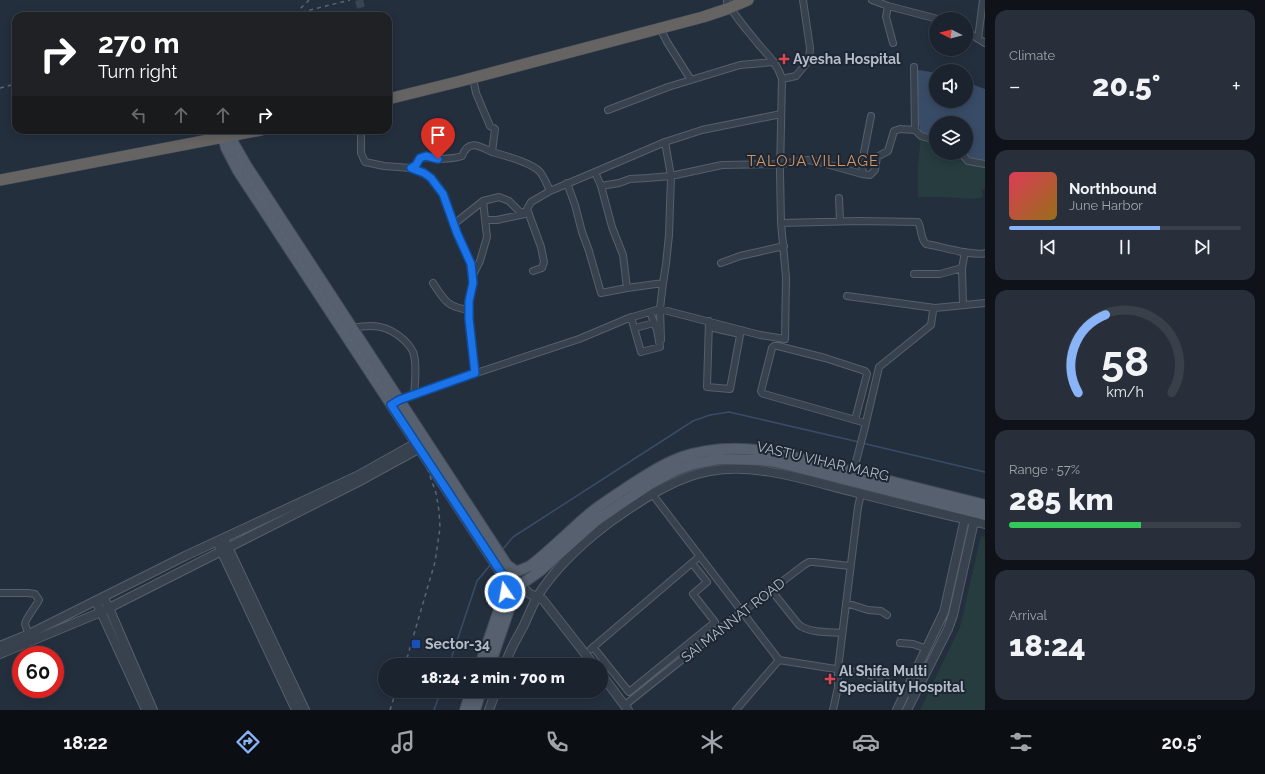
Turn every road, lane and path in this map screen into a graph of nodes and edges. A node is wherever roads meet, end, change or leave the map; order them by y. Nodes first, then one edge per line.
1 (748, 0) edge
2 (803, 0) edge
3 (872, 0) edge
4 (984, 0) edge
5 (730, 3) edge
6 (888, 6) junction
7 (929, 17) edge
8 (660, 28) junction
9 (973, 36) edge
10 (978, 39) junction
11 (893, 43) dead end
12 (985, 43) edge
13 (774, 62) junction
14 (914, 67) dead end
15 (473, 78) junction
16 (782, 79) junction
17 (691, 80) junction
18 (392, 91) edge
19 (392, 98) edge
20 (608, 110) dead end
21 (781, 114) junction
22 (871, 116) dead end
23 (915, 130) junction
24 (215, 134) edge
25 (217, 134) edge
26 (226, 134) edge
27 (227, 134) edge
28 (361, 134) edge
29 (929, 138) edge
30 (665, 142) junction
31 (492, 152) junction
32 (967, 160) edge
33 (780, 164) junction
34 (985, 164) edge
35 (411, 168) junction
36 (595, 172) junction
37 (0, 174) edge
38 (862, 174) junction
39 (670, 176) junction
40 (0, 180) edge
41 (567, 184) junction
42 (601, 186) junction
43 (550, 190) junction
44 (839, 198) dead end
45 (483, 201) junction
46 (528, 214) junction
47 (485, 220) junction
48 (840, 221) junction
49 (781, 223) junction
50 (454, 224) junction
51 (784, 246) junction
52 (965, 252) junction
53 (985, 254) edge
54 (721, 263) dead end
55 (962, 268) junction
56 (533, 271) dead end
57 (914, 274) dead end
58 (472, 276) junction
59 (433, 283) dead end
60 (663, 283) junction
61 (627, 288) junction
62 (847, 296) dead end
63 (985, 303) edge
64 (963, 305) junction
65 (935, 308) junction
66 (469, 310) junction
67 (660, 310) junction
68 (650, 312) junction
69 (631, 317) junction
70 (654, 322) junction
71 (709, 324) junction
72 (352, 328) junction
73 (634, 328) junction
74 (740, 332) junction
75 (661, 340) dead end
76 (475, 373) junction
77 (414, 395) junction
78 (395, 402) junction
79 (855, 420) junction
80 (866, 423) junction
81 (418, 445) junction
82 (853, 472) junction
83 (861, 494) junction
84 (653, 495) junction
85 (975, 511) edge
86 (985, 524) edge
87 (220, 540) junction
88 (228, 547) junction
89 (220, 551) junction
90 (700, 556) junction
91 (496, 557) junction
92 (692, 563) junction
93 (850, 566) junction
94 (516, 570) junction
95 (506, 581) junction
96 (521, 586) junction
97 (771, 590) junction
98 (0, 593) edge
99 (537, 597) junction
100 (100, 599) junction
101 (846, 603) junction
102 (109, 608) junction
103 (743, 611) junction
104 (101, 612) junction
105 (887, 615) dead end
106 (842, 633) junction
107 (30, 634) junction
108 (900, 643) dead end
109 (0, 646) edge
110 (592, 647) junction
111 (927, 649) junction
112 (0, 654) edge
113 (585, 654) junction
114 (482, 658) edge
115 (492, 658) edge
116 (507, 658) edge
117 (588, 658) edge
118 (779, 660) junction
119 (838, 669) junction
120 (608, 683) edge
121 (906, 691) junction
122 (914, 696) junction
123 (469, 698) edge
124 (479, 698) edge
125 (493, 698) edge
126 (740, 705) junction
127 (626, 707) edge
128 (146, 710) edge
129 (153, 710) edge
130 (296, 710) edge
131 (304, 710) edge
132 (465, 710) edge
133 (475, 710) edge
134 (489, 710) edge
135 (736, 710) edge
136 (745, 710) edge
137 (834, 710) edge
138 (897, 710) edge
139 (908, 710) edge

1 - 5 highway
2 - 16 street
3 - 6 street
4 - 10 street
5 - 8 highway
5 - 13 street
5 - 18 highway
6 - 7 street
6 - 11 street
8 - 15 highway
8 - 17 street
9 - 10 street
10 - 12 street
13 - 16 street
13 - 17 street
14 - 23 street
15 - 19 highway
15 - 31 street
16 - 21 street
17 - 20 street
21 - 30 street
21 - 33 street
22 - 38 street
23 - 29 street
23 - 38 street
24 - 37 highway
25 - 40 highway
26 - 78 main road
27 - 72 main road
28 - 35 street
30 - 36 street
30 - 39 street
31 - 35 street
31 - 43 street
32 - 34 street
33 - 38 street
33 - 39 street
33 - 49 street
35 - 50 street
36 - 41 street
36 - 42 street
39 - 42 street
39 - 60 street
41 - 43 street
41 - 61 street
42 - 61 street
43 - 46 street
44 - 48 street
45 - 46 street
45 - 47 street
45 - 50 street
46 - 47 street
46 - 56 street
47 - 58 street
48 - 49 street
48 - 52 street
49 - 51 street
50 - 58 street
51 - 54 street
51 - 74 street
52 - 53 street
52 - 55 street
55 - 57 street
55 - 64 street
58 - 66 street
59 - 66 street
60 - 61 street
60 - 67 street
62 - 65 street
63 - 64 street
64 - 65 street
65 - 80 street
66 - 76 street
67 - 68 street
67 - 71 street
67 - 75 street
68 - 69 street
68 - 70 street
69 - 73 street
69 - 76 street
70 - 73 street
70 - 73 street
71 - 74 street
71 - 74 street
72 - 77 street
72 - 78 main road
76 - 77 street
77 - 78 street
78 - 81 main road
78 - 91 main road
79 - 79 street
79 - 80 street
80 - 82 street
81 - 87 street
81 - 88 street
81 - 91 main road
82 - 85 main road, VASTU VIHAR MARG
82 - 94 main road
82 - 96 main road, VASTU VIHAR MARG
83 - 84 street
83 - 85 street
83 - 93 street
84 - 90 street
84 - 99 street
85 - 86 street
85 - 111 street
85 - 122 street
87 - 88 street
87 - 89 street
87 - 100 street
88 - 89 street
88 - 131 street
89 - 102 street
89 - 130 street
90 - 92 street
90 - 103 street
91 - 94 main road
91 - 95 main road
92 - 110 street
92 - 110 street
93 - 97 street, SAI MANNAT ROAD
93 - 101 street
94 - 95 main road
94 - 96 main road
95 - 96 main road
95 - 114 main road
96 - 99 street
96 - 115 main road
97 - 103 street, SAI MANNAT ROAD
97 - 106 street
98 - 107 street
99 - 113 street
99 - 116 street
100 - 102 street
100 - 104 street
100 - 107 street
101 - 105 street
101 - 106 street
102 - 104 street
102 - 129 street
103 - 118 street
103 - 127 street, SAI MANNAT ROAD
104 - 112 street
104 - 128 street
106 - 119 street
107 - 109 street
108 - 111 street
110 - 113 street
111 - 121 street
113 - 117 street
118 - 119 street
118 - 126 street
119 - 121 street
119 - 137 street
120 - 127 street
121 - 122 street
121 - 138 street
122 - 139 street
123 - 132 main road
124 - 133 main road
125 - 134 street
126 - 135 street
126 - 136 street

